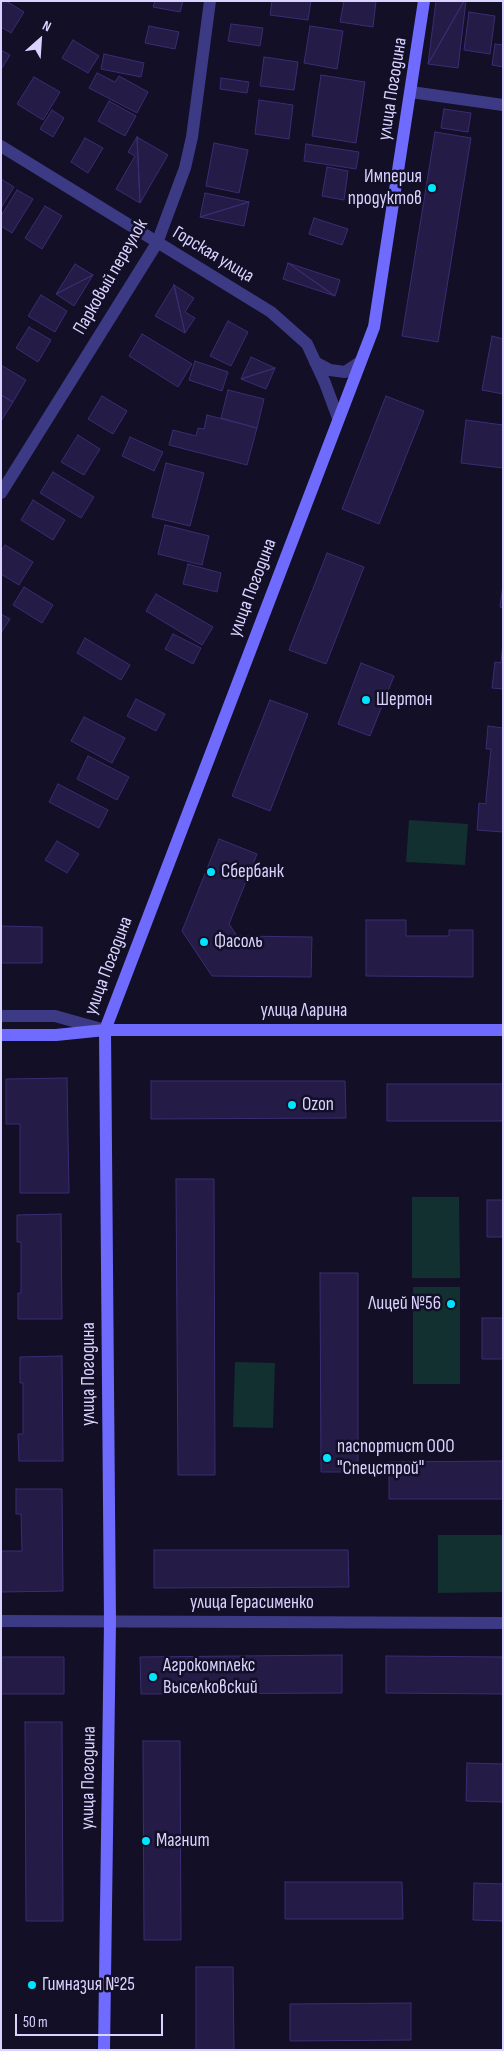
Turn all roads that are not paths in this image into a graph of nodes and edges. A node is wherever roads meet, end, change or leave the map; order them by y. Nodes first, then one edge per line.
1 (210, 1) edge
2 (424, 1) edge
3 (412, 92) junction
4 (503, 105) edge
5 (1, 146) edge
6 (157, 243) junction
7 (315, 362) junction
8 (360, 362) junction
9 (338, 418) junction
10 (1, 492) edge
11 (1, 1016) edge
12 (105, 1030) junction
13 (503, 1030) edge
14 (1, 1035) edge
15 (1, 1621) edge
16 (110, 1622) junction
17 (503, 1623) edge
18 (104, 2050) edge

1 - 6 street, Парковый переулок
2 - 3 street, улица Погодина
3 - 4 street
3 - 8 street, улица Погодина
5 - 6 street, Горская улица
6 - 7 street, Горская улица
6 - 10 street, Парковый переулок
7 - 8 street
7 - 9 street, Горская улица
8 - 9 street, улица Погодина
9 - 12 street, улица Погодина
11 - 12 street, улица Ларина
12 - 13 street, улица Ларина
12 - 14 street, улица Ларина
12 - 16 street, улица Погодина
15 - 16 street, улица Герасименко
16 - 17 street, улица Герасименко
16 - 18 street, улица Погодина

